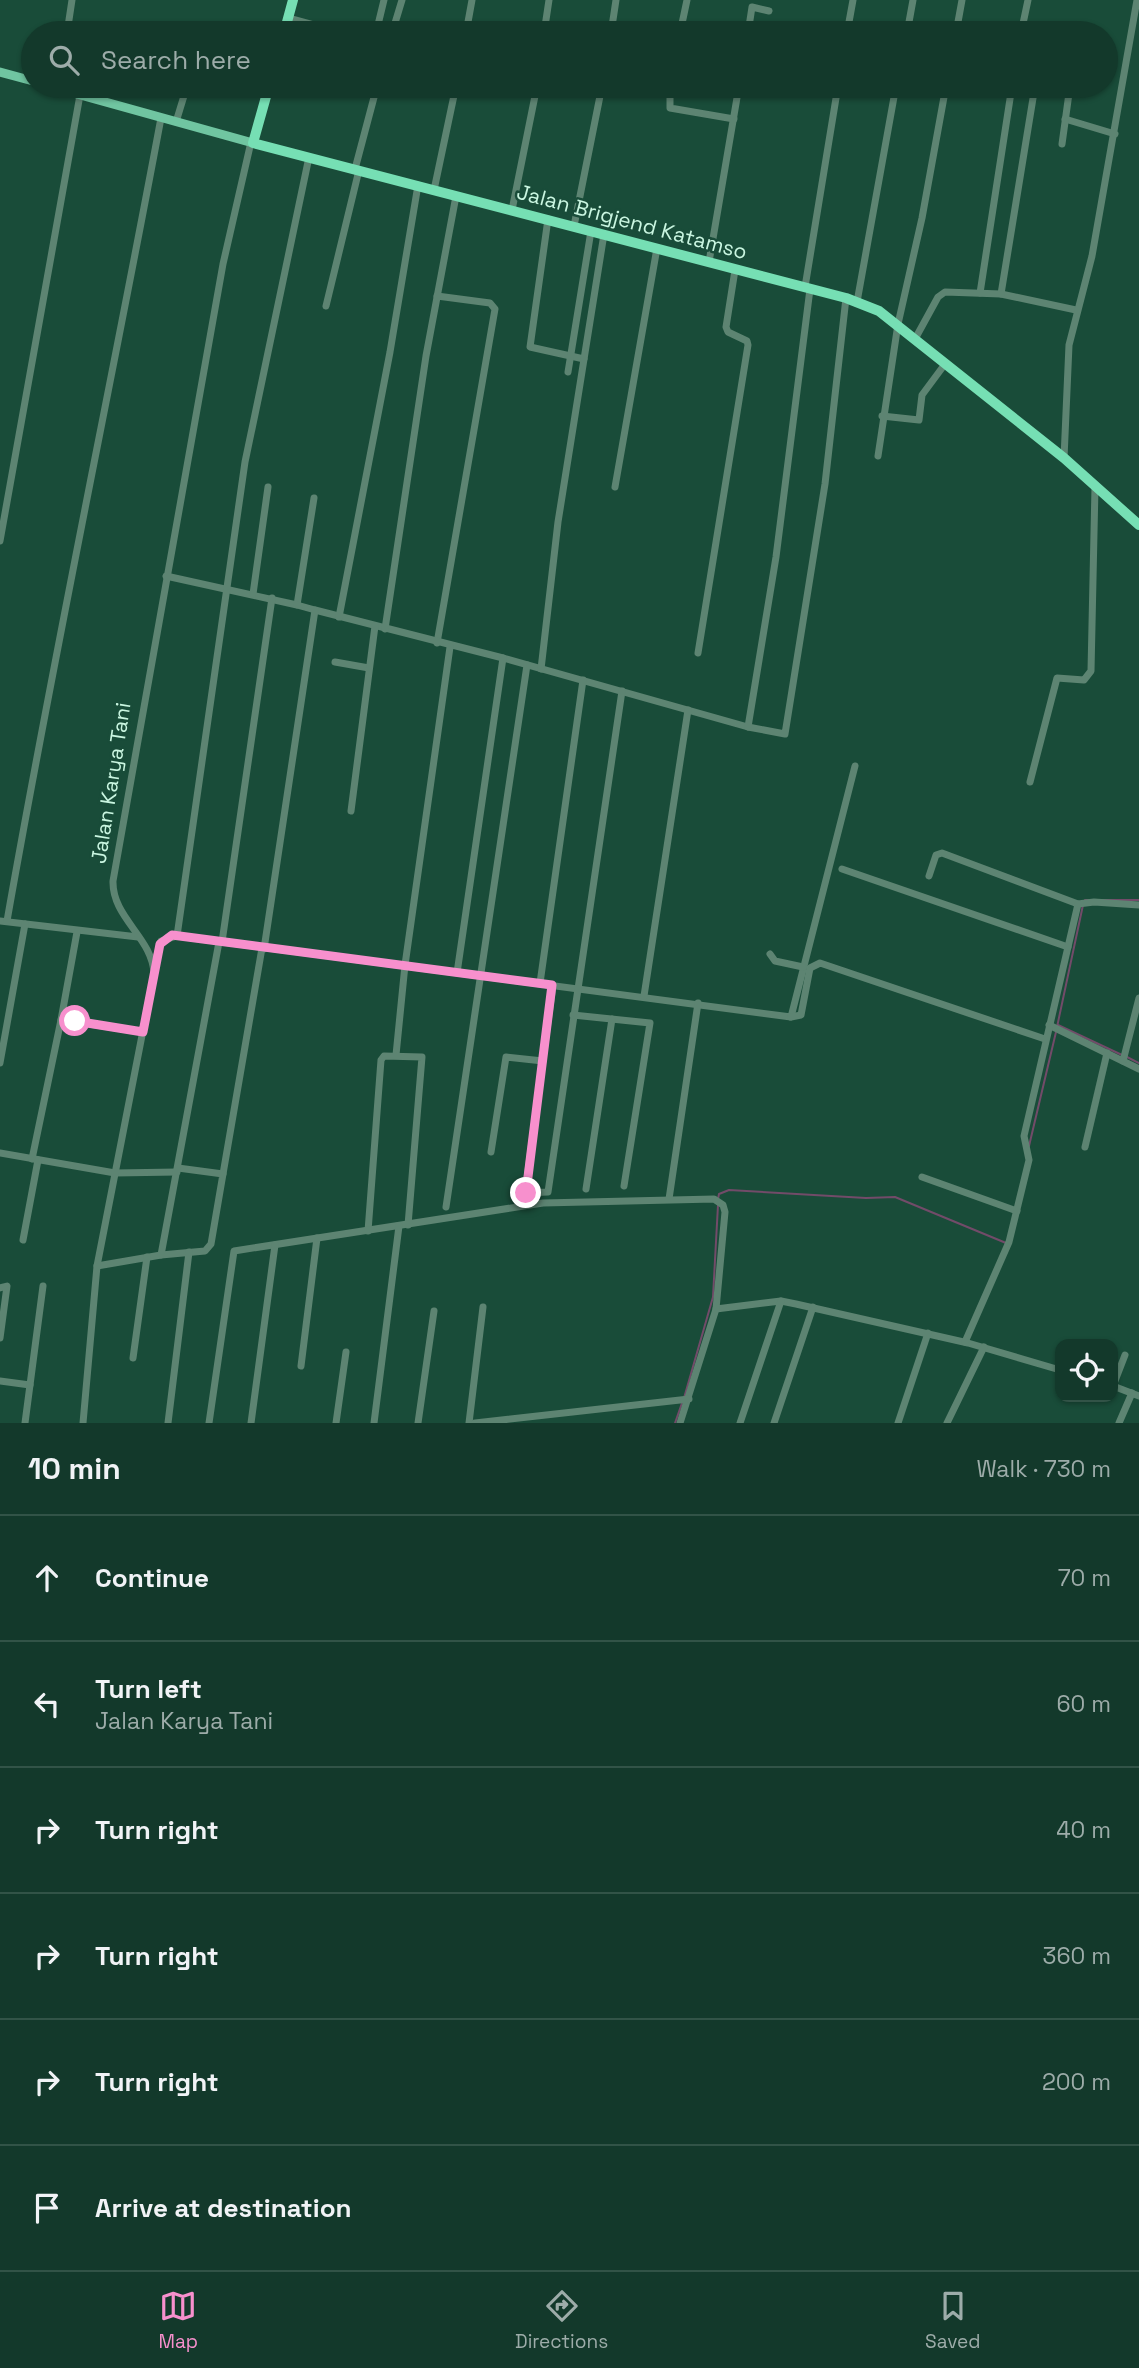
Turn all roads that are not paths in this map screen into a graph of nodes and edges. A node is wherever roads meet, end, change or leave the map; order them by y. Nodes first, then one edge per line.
1 (72, 0) edge
2 (293, 0) edge
3 (384, 0) edge
4 (402, 0) edge
5 (472, 0) edge
6 (549, 0) edge
7 (617, 0) edge
8 (687, 0) edge
9 (853, 0) edge
10 (913, 0) edge
11 (962, 0) edge
12 (1028, 0) edge
13 (1137, 0) edge
14 (753, 4) edge
15 (769, 11) dead end
16 (288, 18) junction
17 (69, 21) edge
18 (287, 21) edge
19 (299, 21) edge
20 (379, 21) edge
21 (396, 21) edge
22 (468, 21) edge
23 (546, 21) edge
24 (613, 21) edge
25 (683, 21) edge
26 (849, 21) edge
27 (909, 21) edge
28 (958, 21) edge
29 (1024, 21) edge
30 (0, 72) edge
31 (21, 78) edge
32 (79, 98) edge
33 (91, 98) edge
34 (183, 98) edge
35 (265, 98) edge
36 (374, 98) edge
37 (453, 98) edge
38 (535, 98) edge
39 (600, 98) edge
40 (670, 98) edge
41 (737, 98) edge
42 (836, 98) edge
43 (893, 98) edge
44 (944, 98) edge
45 (1010, 98) edge
46 (1033, 98) edge
47 (1068, 98) edge
48 (161, 118) junction
49 (734, 119) junction
50 (1065, 119) junction
51 (176, 122) junction
52 (1115, 134) junction
53 (252, 142) junction
54 (1062, 144) dead end
55 (309, 157) junction
56 (357, 170) junction
57 (418, 185) junction
58 (434, 190) junction
59 (456, 195) junction
60 (512, 210) junction
61 (548, 219) junction
62 (574, 226) junction
63 (591, 231) junction
64 (604, 234) junction
65 (657, 248) junction
66 (709, 262) junction
67 (735, 270) junction
68 (807, 288) junction
69 (980, 293) junction
70 (1001, 294) junction
71 (437, 296) junction
72 (851, 300) junction
73 (326, 306) dead end
74 (1076, 310) junction
75 (898, 324) junction
76 (915, 339) junction
77 (571, 357) junction
78 (584, 359) junction
79 (945, 364) junction
80 (568, 372) dead end
81 (882, 416) junction
82 (877, 457) dead end
83 (1064, 458) junction
84 (268, 487) dead end
85 (615, 487) dead end
86 (1095, 487) junction
87 (314, 498) dead end
88 (1139, 525) edge
89 (0, 541) edge
90 (166, 576) junction
91 (227, 587) junction
92 (253, 594) junction
93 (272, 598) junction
94 (298, 605) junction
95 (315, 610) junction
96 (339, 617) junction
97 (376, 626) junction
98 (385, 629) junction
99 (437, 643) junction
100 (450, 647) junction
101 (698, 653) dead end
102 (503, 658) junction
103 (335, 662) dead end
104 (527, 665) junction
105 (369, 668) junction
106 (541, 669) junction
107 (583, 680) junction
108 (622, 691) junction
109 (688, 710) junction
110 (748, 727) junction
111 (855, 766) dead end
112 (1030, 782) dead end
113 (351, 811) dead end
114 (842, 869) dead end
115 (929, 876) dead end
116 (1139, 903) edge
117 (1078, 904) junction
118 (4, 921) edge
119 (25, 924) junction
120 (77, 932) junction
121 (177, 936) junction
122 (138, 937) junction
123 (220, 942) junction
124 (1068, 947) junction
125 (263, 948) junction
126 (770, 954) dead end
127 (154, 965) junction
128 (405, 965) junction
129 (803, 967) junction
130 (457, 973) junction
131 (480, 976) junction
132 (540, 984) junction
133 (552, 985) junction
134 (577, 988) junction
135 (644, 996) junction
136 (1139, 998) edge
137 (698, 1003) junction
138 (573, 1015) junction
139 (791, 1017) junction
140 (612, 1019) junction
141 (61, 1020) junction
142 (1049, 1025) junction
143 (143, 1032) junction
144 (1045, 1039) junction
145 (1107, 1053) junction
146 (396, 1055) junction
147 (543, 1061) junction
148 (1124, 1061) junction
149 (0, 1063) edge
150 (1139, 1069) edge
151 (1085, 1147) dead end
152 (491, 1152) dead end
153 (0, 1153) edge
154 (35, 1159) junction
155 (178, 1170) junction
156 (116, 1173) junction
157 (222, 1174) junction
158 (922, 1177) dead end
159 (624, 1186) dead end
160 (586, 1189) dead end
161 (669, 1199) junction
162 (446, 1207) dead end
163 (1017, 1212) junction
164 (403, 1226) junction
165 (368, 1231) junction
166 (317, 1238) junction
167 (23, 1240) dead end
168 (275, 1245) junction
169 (189, 1252) junction
170 (161, 1255) junction
171 (147, 1257) junction
172 (97, 1266) junction
173 (43, 1286) dead end
174 (0, 1288) edge
175 (781, 1301) junction
176 (483, 1307) dead end
177 (813, 1307) junction
178 (716, 1309) junction
179 (434, 1311) dead end
180 (928, 1333) junction
181 (0, 1338) edge
182 (965, 1342) junction
183 (984, 1348) junction
184 (346, 1352) dead end
185 (1125, 1355) dead end
186 (133, 1358) dead end
187 (301, 1366) dead end
188 (1055, 1369) edge
189 (0, 1381) edge
190 (30, 1385) junction
191 (1136, 1395) edge
192 (689, 1399) junction
193 (25, 1423) edge
194 (83, 1423) edge
195 (168, 1423) edge
196 (209, 1423) edge
197 (251, 1423) edge
198 (336, 1423) edge
199 (374, 1423) edge
200 (418, 1423) edge
201 (469, 1423) edge
202 (475, 1423) edge
203 (680, 1423) edge
204 (740, 1423) edge
205 (774, 1423) edge
206 (898, 1423) edge
207 (947, 1423) edge
208 (1119, 1423) edge

1 - 17 street
2 - 16 highway
3 - 20 street
4 - 21 street
5 - 22 street
6 - 23 street
7 - 24 street
8 - 25 street
9 - 26 street
10 - 27 street
11 - 28 street
12 - 29 street
13 - 52 street
14 - 15 street
16 - 18 highway
16 - 19 street
30 - 31 main road
32 - 89 street
33 - 48 main road, Jalan Brigjend Katamso
34 - 51 street
35 - 53 highway
36 - 56 street
37 - 58 street
38 - 60 street
39 - 62 street
40 - 49 street
41 - 49 street
42 - 68 street
43 - 72 street
44 - 75 street
45 - 69 street
46 - 70 street
47 - 50 street
48 - 51 main road, Jalan Brigjend Katamso
48 - 118 street
49 - 66 street
50 - 52 street
50 - 54 street
51 - 53 main road, Jalan Brigjend Katamso
52 - 74 street
53 - 55 highway, Jalan Brigjend Katamso
53 - 90 street, Jalan Karya Tani
55 - 56 highway, Jalan Brigjend Katamso
55 - 91 street
56 - 57 highway, Jalan Brigjend Katamso
56 - 73 street
57 - 58 highway, Jalan Brigjend Katamso
57 - 96 street
58 - 59 highway, Jalan Brigjend Katamso
59 - 60 highway, Jalan Brigjend Katamso
59 - 71 street
60 - 61 highway, Jalan Brigjend Katamso
61 - 62 highway, Jalan Brigjend Katamso
61 - 77 street
62 - 63 highway, Jalan Brigjend Katamso
63 - 64 highway, Jalan Brigjend Katamso
63 - 77 street
64 - 65 highway, Jalan Brigjend Katamso
64 - 78 street
65 - 66 highway, Jalan Brigjend Katamso
65 - 85 street
66 - 67 highway, Jalan Brigjend Katamso
67 - 68 highway, Jalan Brigjend Katamso
67 - 101 street
68 - 72 highway, Jalan Brigjend Katamso
68 - 110 street
69 - 70 street
69 - 76 street
70 - 74 street
71 - 98 street
71 - 99 street
72 - 75 highway, Jalan Brigjend Katamso
72 - 110 street
74 - 83 street
75 - 76 highway, Jalan Brigjend Katamso
75 - 81 street
76 - 79 highway, Jalan Brigjend Katamso
77 - 78 street
77 - 80 street
78 - 106 street
79 - 81 street
79 - 83 highway, Jalan Brigjend Katamso
81 - 82 street
83 - 86 highway, Jalan Brigjend Katamso
84 - 92 street
86 - 88 highway, Jalan Brigjend Katamso
86 - 112 street
87 - 94 street
90 - 91 street
90 - 122 street, Jalan Karya Tani
91 - 92 street
91 - 121 street
92 - 93 street
93 - 94 street
93 - 123 street
94 - 95 street
95 - 96 street
95 - 125 street
96 - 97 street
97 - 98 street
97 - 105 street
98 - 99 street
99 - 100 street
100 - 102 street
100 - 128 street
102 - 104 street
102 - 130 street
103 - 105 street
104 - 106 street
104 - 131 street
105 - 113 street
106 - 107 street
107 - 108 street
107 - 132 street
108 - 109 street
108 - 134 street
109 - 110 street
109 - 135 street
111 - 129 street
114 - 124 street
115 - 117 street
116 - 117 street
117 - 124 street
118 - 119 street
119 - 120 street
119 - 149 street
120 - 122 street
120 - 141 street
121 - 123 street
121 - 127 street
122 - 127 street, Jalan Karya Tani
123 - 125 street
123 - 155 street
124 - 142 street
125 - 128 street
125 - 157 street
126 - 129 street
127 - 143 street
128 - 130 street
128 - 146 street
129 - 139 street
130 - 131 street
131 - 132 street
131 - 162 street
132 - 133 street
133 - 134 street
133 - 147 street
134 - 135 street
134 - 138 street
135 - 137 street
136 - 148 street
137 - 139 street
137 - 161 street
138 - 140 street
138 - 147 street
139 - 144 street
140 - 159 street
140 - 160 street
141 - 143 street
141 - 154 street
142 - 144 street
142 - 145 street
143 - 156 street
144 - 163 street
145 - 148 street
145 - 151 street
146 - 164 street
146 - 165 street
147 - 152 street
148 - 150 street
153 - 154 street
154 - 156 street
154 - 167 street
155 - 156 street
155 - 157 street
155 - 170 street
156 - 172 street
157 - 169 street
158 - 163 street
161 - 164 street
161 - 178 street
163 - 182 street
164 - 165 street
164 - 199 street
165 - 166 street
166 - 168 street
166 - 187 street
168 - 196 street
168 - 197 street
169 - 170 street
169 - 195 street
170 - 171 street
171 - 172 street
171 - 186 street
172 - 194 street
173 - 190 street
174 - 181 street
175 - 177 street
175 - 178 street
175 - 204 street
176 - 201 street
177 - 180 street
177 - 205 street
178 - 192 street
179 - 200 street
180 - 182 street
180 - 206 street
182 - 183 street
183 - 188 street
183 - 207 street
184 - 198 street
185 - 191 street
189 - 190 street
190 - 193 street
191 - 208 street
192 - 202 street
192 - 203 street

